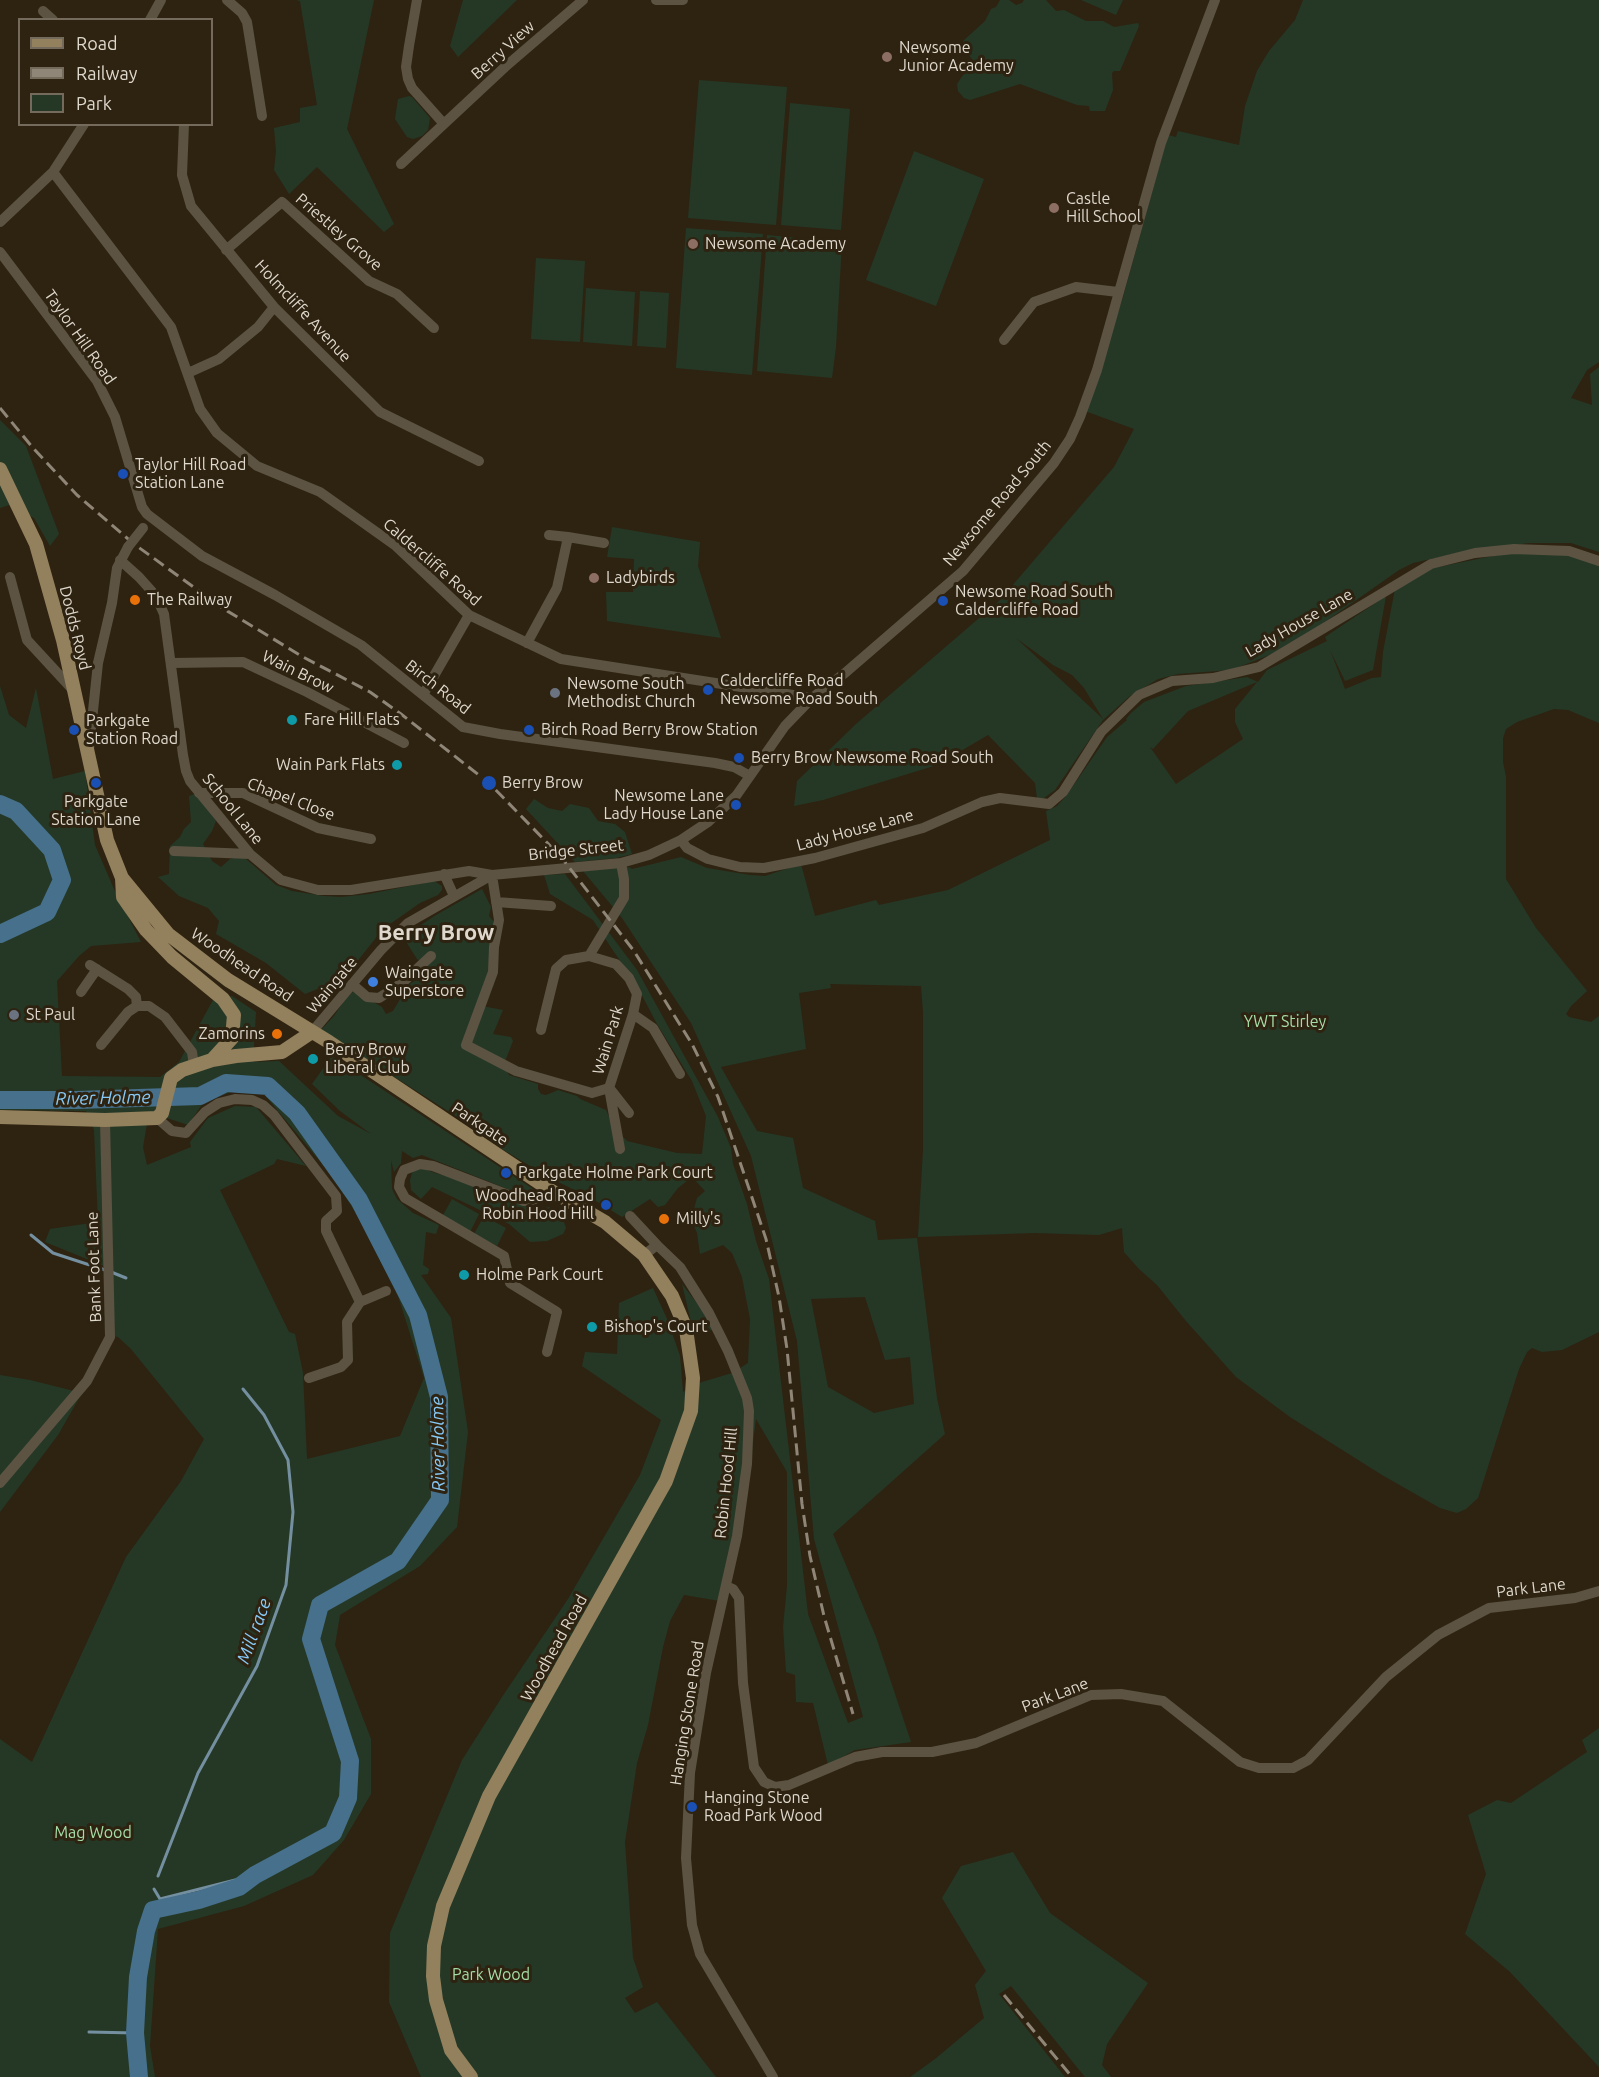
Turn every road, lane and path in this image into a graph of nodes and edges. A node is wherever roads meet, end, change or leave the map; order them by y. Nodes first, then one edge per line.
1 (161, 0) edge
2 (227, 0) edge
3 (417, 0) edge
4 (583, 0) edge
5 (656, 0) edge
6 (683, 0) edge
7 (1215, 0) edge
8 (43, 11) dead end
9 (51, 18) edge
10 (151, 18) edge
11 (262, 116) dead end
12 (444, 124) junction
13 (83, 126) edge
14 (184, 126) edge
15 (401, 164) dead end
16 (52, 172) junction
17 (0, 222) edge
18 (226, 250) junction
19 (0, 252) edge
20 (1118, 292) junction
21 (274, 307) junction
22 (434, 328) dead end
23 (1005, 333) dead end
24 (188, 373) junction
25 (479, 461) dead end
26 (0, 469) edge
27 (147, 514) junction
28 (549, 535) dead end
29 (568, 537) junction
30 (604, 543) dead end
31 (120, 560) junction
32 (1599, 561) edge
33 (10, 577) dead end
34 (469, 615) junction
35 (527, 644) junction
36 (172, 663) junction
37 (74, 691) junction
38 (423, 694) junction
39 (812, 698) junction
40 (404, 743) dead end
41 (88, 758) junction
42 (750, 776) junction
43 (199, 793) junction
44 (722, 809) joint
45 (371, 839) dead end
46 (681, 840) junction
47 (174, 851) dead end
48 (250, 854) junction
49 (621, 863) junction
50 (444, 874) junction
51 (492, 875) junction
52 (122, 878) junction
53 (454, 896) junction
54 (496, 902) junction
55 (551, 906) dead end
56 (431, 956) dead end
57 (589, 956) junction
58 (352, 984) junction
59 (81, 992) dead end
60 (137, 1006) junction
61 (633, 1014) junction
62 (541, 1030) dead end
63 (312, 1032) junction
64 (101, 1045) dead end
65 (212, 1060) junction
66 (194, 1066) junction
67 (681, 1074) dead end
68 (609, 1088) junction
69 (160, 1113) junction
70 (629, 1113) dead end
71 (0, 1118) edge
72 (105, 1120) junction
73 (620, 1149) dead end
74 (550, 1190) junction
75 (630, 1216) dead end
76 (630, 1243) joint
77 (657, 1245) junction
78 (644, 1256) junction
79 (386, 1291) dead end
80 (360, 1302) junction
81 (547, 1352) dead end
82 (309, 1378) dead end
83 (0, 1484) edge
84 (726, 1586) junction
85 (1599, 1591) edge
86 (471, 2077) edge
87 (773, 2077) edge

1 - 10 street
2 - 11 street
3 - 12 street
4 - 12 street, Berry View
5 - 6 street
7 - 20 street, Newsome Road South
8 - 9 street
12 - 15 street, Berry View
13 - 16 street
14 - 18 street, Holmcliffe Avenue
16 - 17 street
16 - 24 street, Caldercliffe Road
18 - 21 street, Holmcliffe Avenue
18 - 22 street, Priestley Grove
19 - 27 street, Taylor Hill Road
20 - 23 street
20 - 39 street, Newsome Road South
21 - 24 street
21 - 25 street, Holmcliffe Avenue
24 - 34 street, Caldercliffe Road
26 - 37 main road, Dodds Royd
27 - 31 street, bridge
27 - 38 street, Birch Road
28 - 29 street
29 - 30 street
29 - 35 street
31 - 36 street, School Lane
31 - 41 street
32 - 46 street, Lady House Lane
33 - 37 street
34 - 35 street, Caldercliffe Road
34 - 38 street
35 - 39 street, Caldercliffe Road
36 - 40 street, Wain Brow
36 - 43 street, School Lane
37 - 41 main road, Dodds Royd
38 - 42 street, Birch Road
39 - 42 street, Newsome Road South
41 - 52 main road, Woodhead Road
42 - 44 street, Newsome Road South
43 - 45 street, Chapel Close
43 - 48 street, School Lane
44 - 46 street, Bridge Street
46 - 49 street, Bridge Street
47 - 48 street
48 - 50 street, School Lane
49 - 51 street, Bridge Street
49 - 57 street
50 - 51 street, School Lane
50 - 53 street
51 - 53 street, Waingate
51 - 54 street
52 - 63 main road, Woodhead Road
52 - 65 main road
53 - 58 street, Waingate
54 - 55 street
54 - 68 street
56 - 58 street
57 - 61 street, Wain Park
57 - 62 street
58 - 63 street, Waingate
59 - 60 street
60 - 64 street
60 - 66 street
61 - 67 street
61 - 68 street, Wain Park
63 - 65 main road
63 - 74 main road, Parkgate
65 - 66 main road
66 - 69 main road
68 - 70 street
68 - 73 street
69 - 72 main road
69 - 80 street
71 - 72 main road
72 - 83 street, Bank Foot Lane
74 - 76 main road, Parkgate
74 - 81 street
75 - 77 street, Robin Hood Hill
76 - 78 main road, Woodhead Road
77 - 78 street
77 - 84 street, Robin Hood Hill
78 - 86 main road, Woodhead Road
79 - 80 street
80 - 82 street
84 - 85 street, Park Lane
84 - 87 street, Hanging Stone Road

